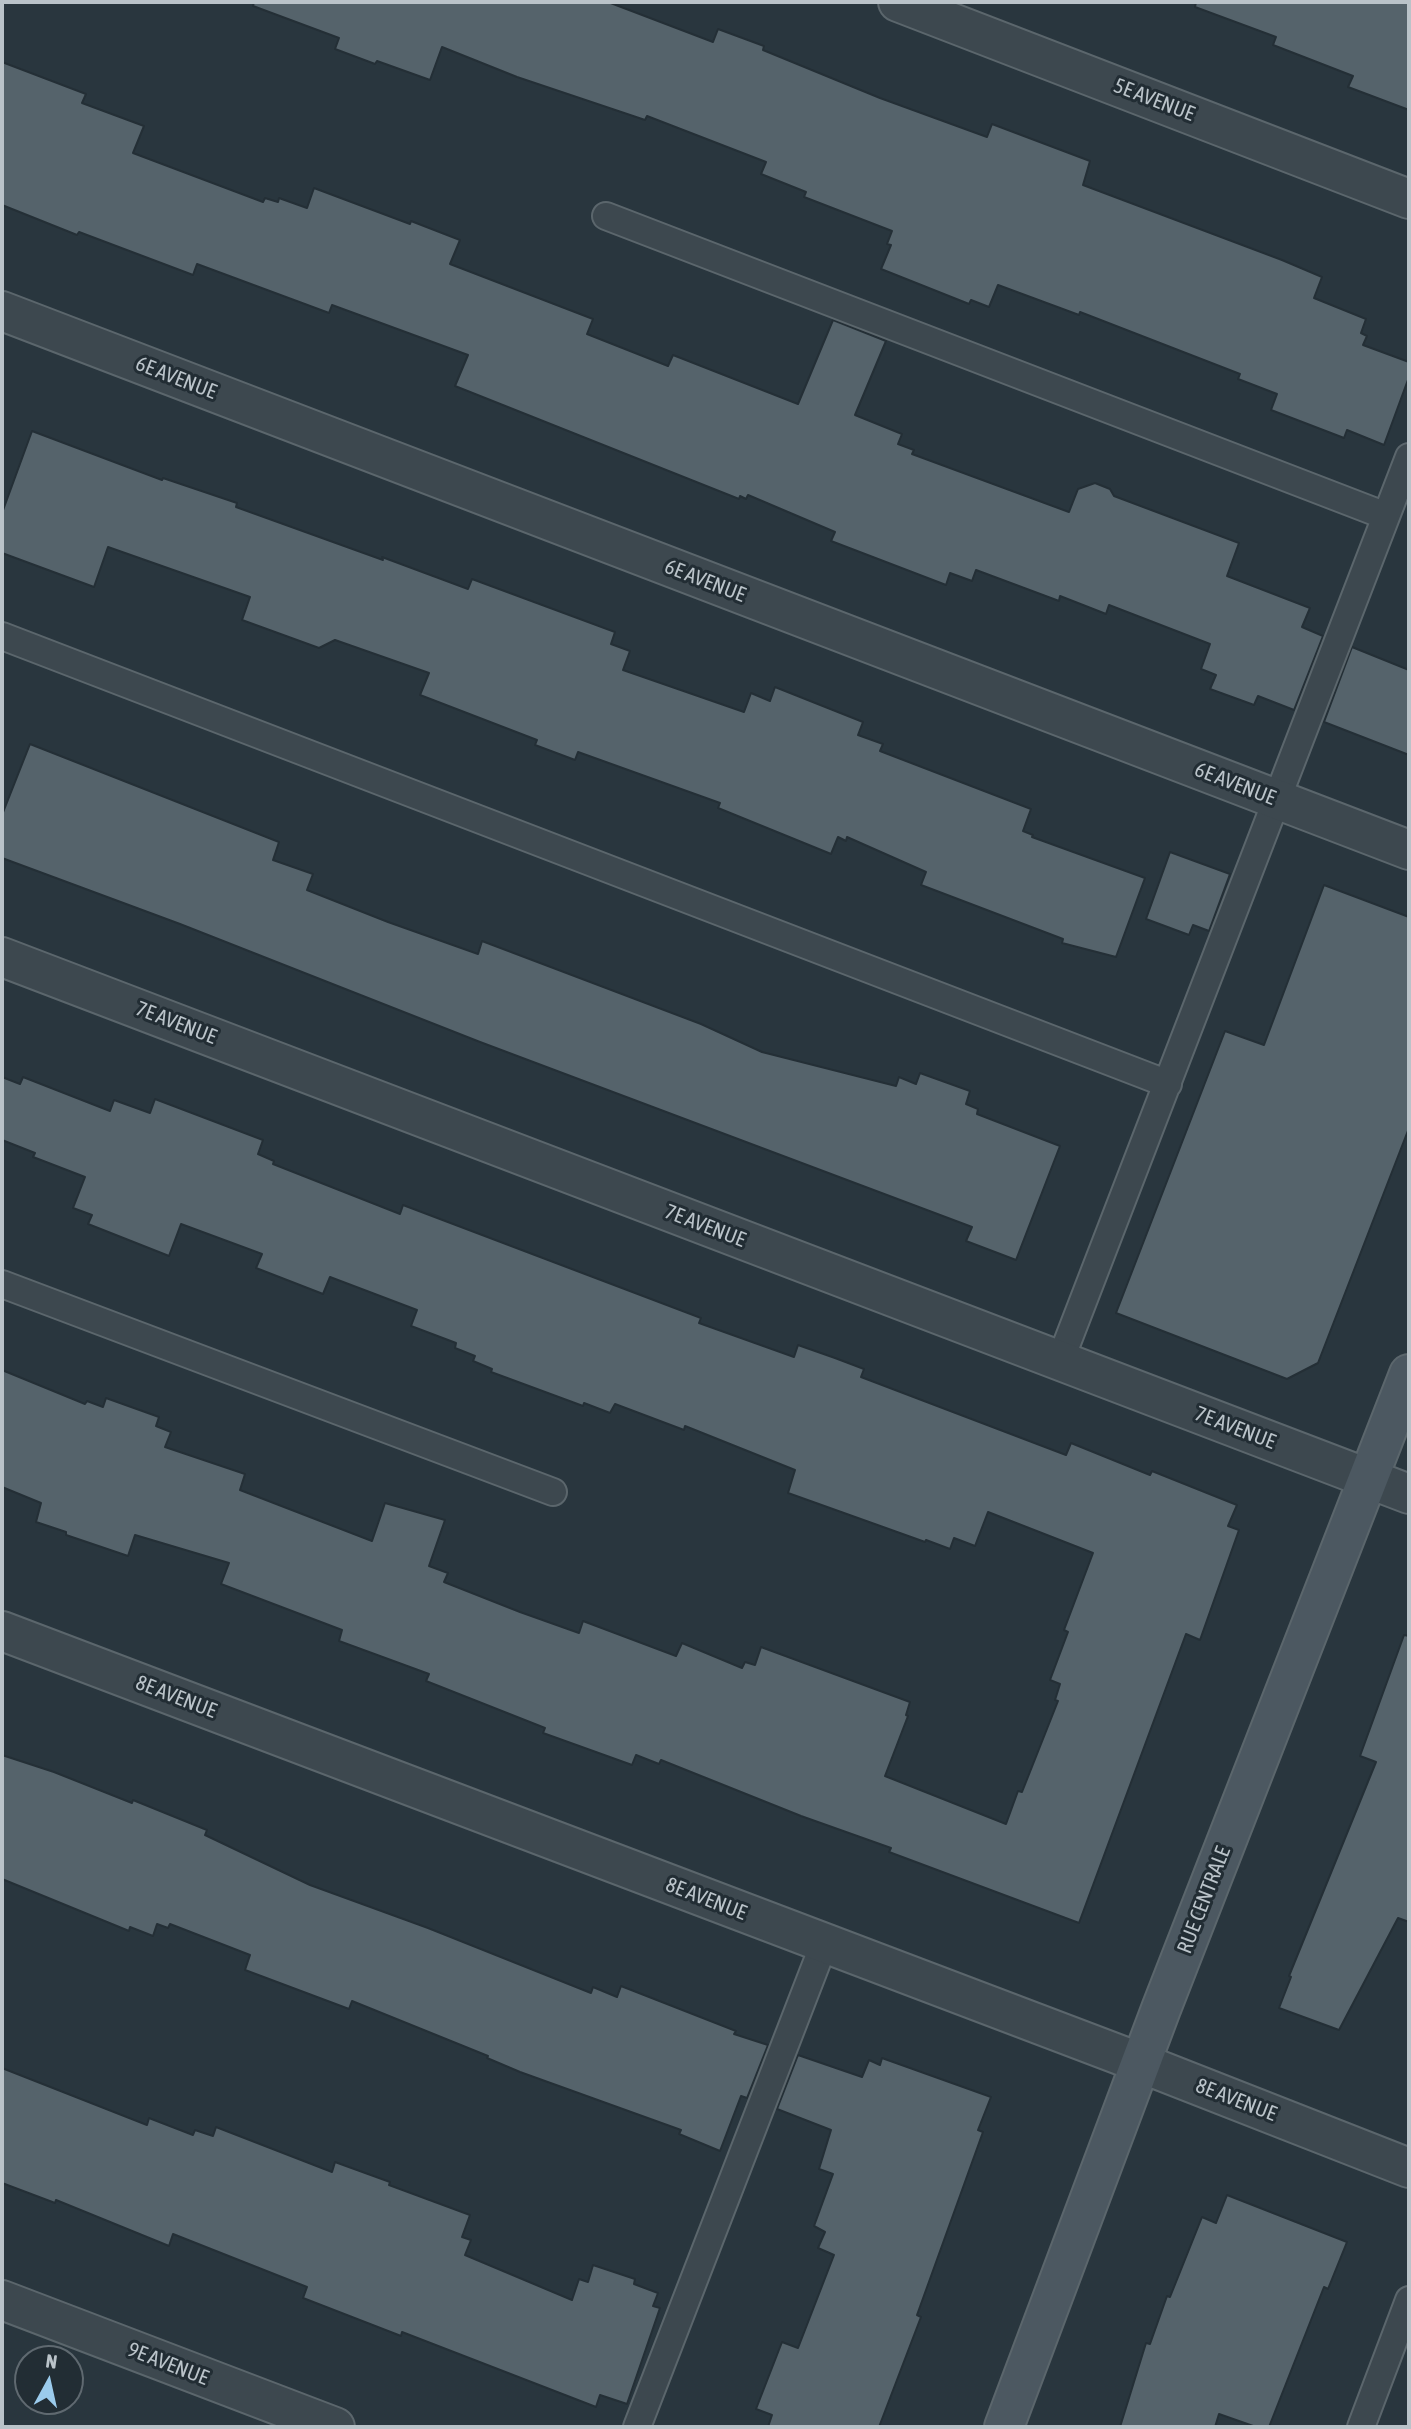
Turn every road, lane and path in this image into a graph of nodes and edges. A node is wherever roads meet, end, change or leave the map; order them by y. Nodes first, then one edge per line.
1 (898, 2) edge
2 (1409, 199) edge
3 (606, 216) dead end
4 (2, 312) edge
5 (1409, 457) edge
6 (1386, 516) junction
7 (2, 636) edge
8 (1278, 800) junction
9 (1409, 850) edge
10 (2, 957) edge
11 (1168, 1084) junction
12 (2, 1284) edge
13 (1060, 1361) junction
14 (1409, 1374) edge
15 (1369, 1480) junction
16 (553, 1493) dead end
17 (1409, 1494) edge
18 (2, 1631) edge
19 (824, 1944) junction
20 (1141, 2063) junction
21 (1409, 2168) edge
22 (2, 2300) edge
23 (1409, 2300) edge
24 (335, 2427) edge
25 (638, 2427) edge
26 (1004, 2427) edge
27 (1361, 2427) edge

1 - 2 street, 5E AVENUE
3 - 6 lane
4 - 8 street, 6E AVENUE
5 - 6 lane
6 - 8 lane
7 - 11 lane
8 - 9 street, 6E AVENUE
8 - 11 lane
10 - 13 street, 7E AVENUE
11 - 13 lane
12 - 16 lane
13 - 15 street, 7E AVENUE
14 - 15 street, RUE CENTRALE
15 - 17 street, 7E AVENUE
15 - 20 street, RUE CENTRALE
18 - 19 street, 8E AVENUE
19 - 20 street, 8E AVENUE
19 - 25 lane
20 - 21 street, 8E AVENUE
20 - 26 street, RUE CENTRALE
22 - 24 street, 9E AVENUE
23 - 27 lane

